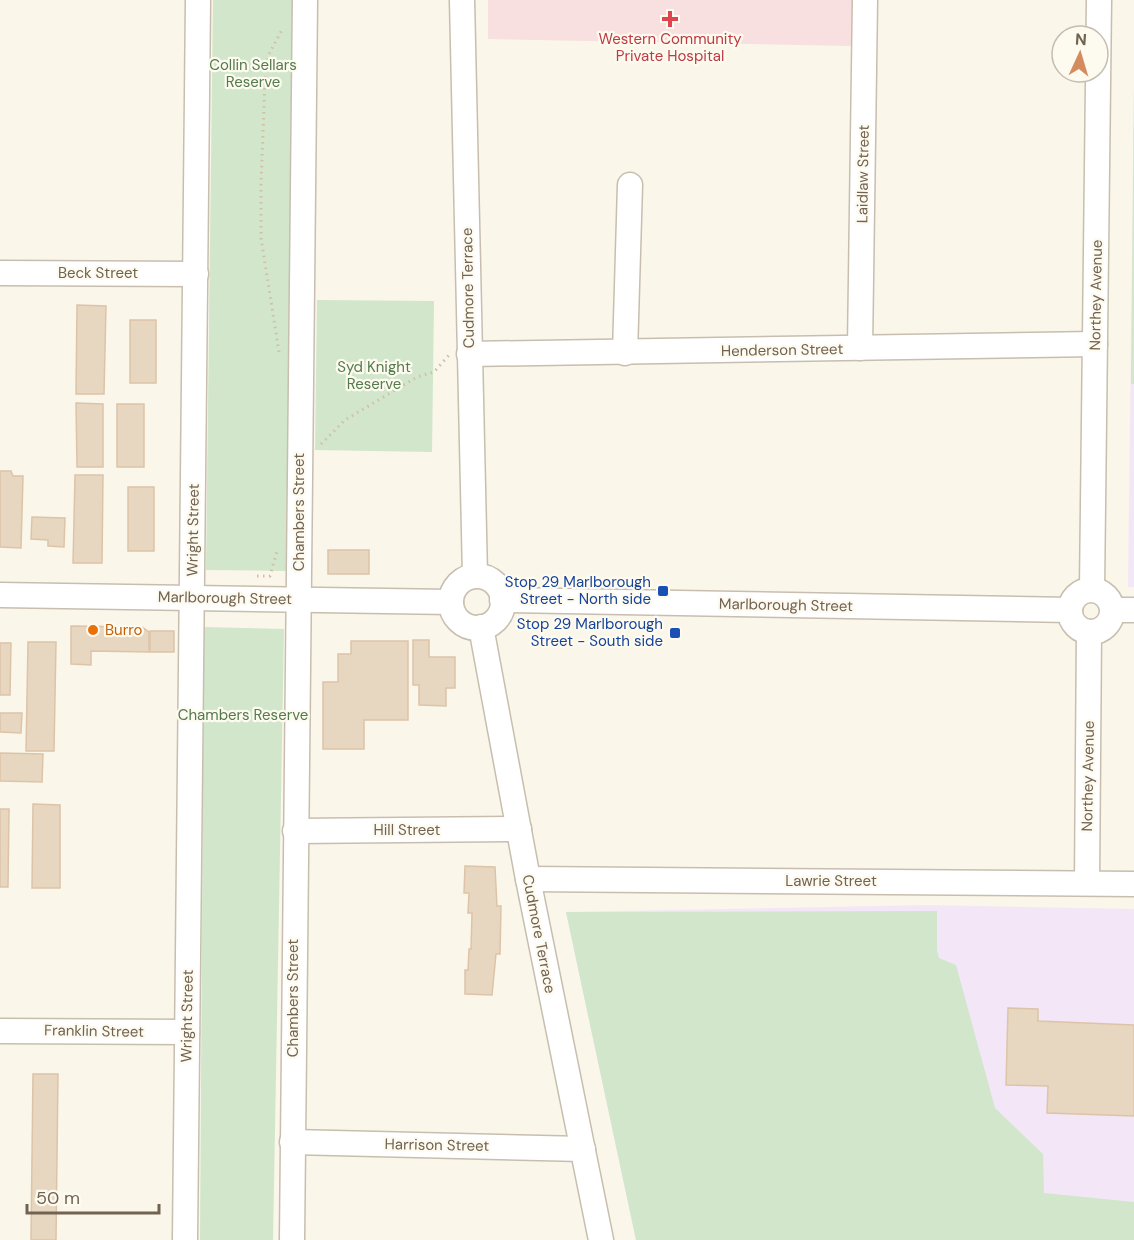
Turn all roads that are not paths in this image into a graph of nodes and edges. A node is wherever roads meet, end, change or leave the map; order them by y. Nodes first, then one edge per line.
1 (198, 0) edge
2 (305, 0) edge
3 (462, 0) edge
4 (865, 0) edge
5 (1100, 0) edge
6 (630, 186) dead end
7 (0, 273) edge
8 (196, 274) junction
9 (1095, 344) junction
10 (860, 348) junction
11 (625, 353) junction
12 (469, 354) junction
13 (475, 576) junction
14 (1092, 589) junction
15 (0, 595) edge
16 (192, 598) junction
17 (298, 600) junction
18 (502, 600) junction
19 (451, 602) junction
20 (1070, 610) junction
21 (1123, 610) edge
22 (481, 627) junction
23 (1089, 632) junction
24 (519, 829) junction
25 (295, 831) junction
26 (528, 879) junction
27 (1087, 883) junction
28 (1134, 884) edge
29 (0, 1030) edge
30 (187, 1032) junction
31 (292, 1142) junction
32 (583, 1149) junction
33 (185, 1240) edge
34 (292, 1240) edge
35 (601, 1240) edge

1 - 8 street, Wright Street
2 - 17 street, Chambers Street
3 - 12 street, Cudmore Terrace
4 - 10 street, Laidlaw Street
5 - 9 street, Northey Avenue
6 - 11 street
7 - 8 street, Beck Street
8 - 16 street, Wright Street
9 - 10 street, Henderson Street
9 - 14 street, Northey Avenue
10 - 11 street, Henderson Street
11 - 12 street, Henderson Street
12 - 13 street, Cudmore Terrace
13 - 18 street
13 - 19 street
14 - 20 street
14 - 21 street
15 - 16 street, Marlborough Street
16 - 17 street, Marlborough Street
16 - 30 street, Wright Street
17 - 19 street, Marlborough Street
17 - 25 street, Chambers Street
18 - 20 street, Marlborough Street
18 - 22 street
19 - 22 street
20 - 23 street
21 - 23 street
22 - 24 street, Cudmore Terrace
23 - 27 street, Northey Avenue
24 - 25 street, Hill Street
24 - 26 street, Cudmore Terrace
25 - 31 street, Chambers Street
26 - 27 street, Lawrie Street
26 - 32 street, Cudmore Terrace
27 - 28 street, Lawrie Street
29 - 30 street, Franklin Street
30 - 33 street, Wright Street
31 - 32 street, Harrison Street
31 - 34 street, Chambers Street
32 - 35 street, Cudmore Terrace

